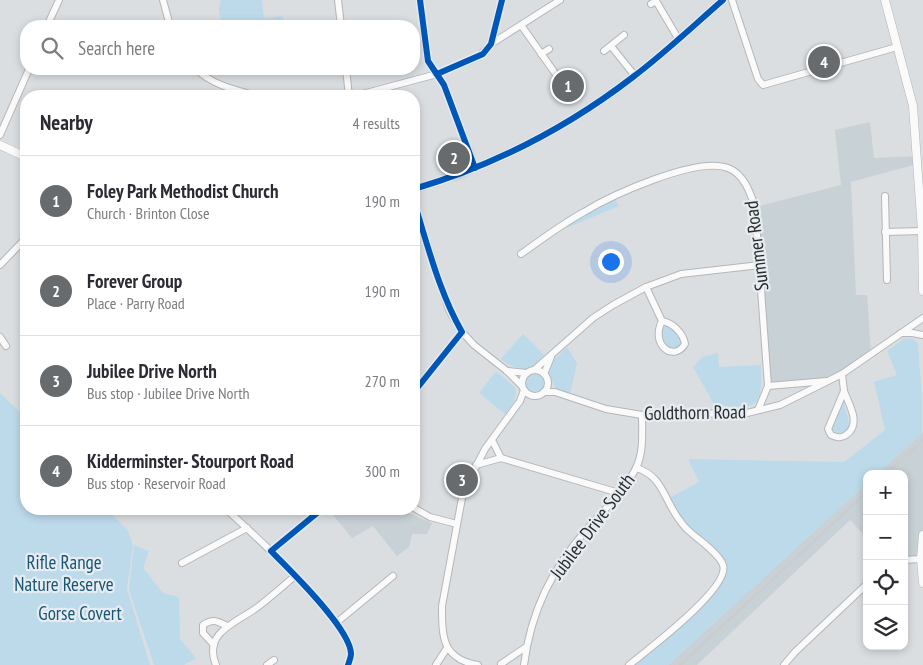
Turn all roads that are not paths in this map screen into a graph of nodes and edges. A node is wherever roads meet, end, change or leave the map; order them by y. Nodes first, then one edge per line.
1 (59, 0) edge
2 (163, 0) edge
3 (338, 0) edge
4 (420, 0) edge
5 (502, 0) edge
6 (560, 0) edge
7 (723, 0) edge
8 (732, 0) edge
9 (885, 0) edge
10 (655, 2) edge
11 (50, 20) edge
12 (168, 20) edge
13 (340, 20) edge
14 (521, 26) junction
15 (624, 35) dead end
16 (679, 40) junction
17 (491, 44) junction
18 (611, 46) junction
19 (897, 46) junction
20 (549, 49) dead end
21 (604, 51) dead end
22 (541, 54) junction
23 (437, 74) junction
24 (26, 75) edge
25 (203, 75) edge
26 (347, 75) edge
27 (557, 76) dead end
28 (635, 76) junction
29 (235, 90) edge
30 (348, 90) edge
31 (377, 90) edge
32 (0, 136) edge
33 (0, 145) edge
34 (20, 153) edge
35 (920, 155) edge
36 (475, 168) junction
37 (420, 187) edge
38 (884, 196) dead end
39 (420, 221) edge
40 (922, 231) junction
41 (886, 232) junction
42 (20, 244) edge
43 (521, 254) dead end
44 (923, 260) edge
45 (760, 265) junction
46 (0, 266) edge
47 (887, 280) dead end
48 (646, 287) junction
49 (923, 291) edge
50 (923, 318) edge
51 (662, 321) junction
52 (462, 332) junction
53 (900, 333) junction
54 (923, 335) edge
55 (0, 337) edge
56 (6, 346) dead end
57 (551, 356) junction
58 (534, 370) junction
59 (507, 371) junction
60 (527, 373) junction
61 (842, 374) junction
62 (545, 376) junction
63 (831, 380) junction
64 (420, 384) edge
65 (768, 386) junction
66 (523, 388) junction
67 (844, 390) junction
68 (544, 392) junction
69 (555, 392) junction
70 (531, 395) junction
71 (520, 401) junction
72 (758, 410) junction
73 (642, 415) junction
74 (492, 440) junction
75 (501, 458) junction
76 (476, 465) junction
77 (636, 468) junction
78 (619, 493) junction
79 (420, 511) edge
80 (232, 515) edge
81 (315, 515) edge
82 (457, 524) junction
83 (246, 528) junction
84 (923, 535) edge
85 (271, 551) junction
86 (921, 559) junction
87 (908, 560) edge
88 (182, 563) dead end
89 (295, 576) junction
90 (393, 576) dead end
91 (923, 583) edge
92 (863, 588) edge
93 (336, 623) junction
94 (227, 626) junction
95 (214, 645) junction
96 (447, 648) junction
97 (526, 648) junction
98 (274, 660) dead end
99 (786, 663) edge
100 (466, 664) edge
101 (216, 665) edge
102 (267, 665) edge
103 (348, 665) edge
104 (436, 665) edge
105 (478, 665) edge
106 (500, 665) edge
107 (524, 665) edge
108 (629, 665) edge
109 (777, 665) edge

1 - 11 street
2 - 12 street
3 - 13 street
4 - 23 street
5 - 17 street
6 - 14 street
7 - 16 main road
8 - 19 street
9 - 19 main road
10 - 16 street
14 - 17 street
14 - 22 street
15 - 18 street
16 - 28 main road
17 - 23 street
18 - 21 street
18 - 28 street
19 - 35 main road
20 - 22 street
22 - 27 street
23 - 31 street
23 - 36 street
24 - 32 street
25 - 29 street
26 - 30 street
28 - 36 main road
33 - 34 main road
35 - 40 main road
36 - 37 main road
38 - 41 street
39 - 52 street
40 - 41 street
40 - 44 main road
41 - 47 street
42 - 46 street
43 - 45 street, Summer Road
44 - 49 main road
45 - 48 street
45 - 65 street, Summer Road
48 - 51 street
48 - 57 street
50 - 53 street, Goldthorn Road
51 - 51 street
52 - 59 street
52 - 64 street
53 - 54 street
53 - 61 street, Goldthorn Road
55 - 56 street
57 - 58 street
57 - 62 street
58 - 60 street
58 - 62 street
59 - 60 street
59 - 66 street
60 - 66 street
61 - 63 street, Goldthorn Road
61 - 67 street
62 - 68 street
62 - 69 street
63 - 65 street, Goldthorn Road
63 - 72 street, Goldthorn Road
65 - 72 street, Summer Road
66 - 70 street
66 - 71 street
67 - 67 street
68 - 69 street, Goldthorn Road
68 - 70 street
69 - 73 street, Goldthorn Road
70 - 71 street
71 - 74 street
72 - 73 street, Goldthorn Road
73 - 77 street, Jubilee Drive South
74 - 75 street
74 - 76 street
75 - 76 street
75 - 78 street
76 - 82 street
77 - 78 street, Jubilee Drive South
77 - 108 street
78 - 97 street, Jubilee Drive South
79 - 82 street
80 - 83 street
81 - 85 street
82 - 96 street
83 - 85 street
83 - 88 street
84 - 86 main road
85 - 89 street
86 - 87 street
86 - 91 main road
89 - 93 street
89 - 94 street
90 - 93 street
92 - 99 street
93 - 103 street
94 - 95 street
94 - 95 street
95 - 101 street
96 - 100 street
96 - 104 street
97 - 106 street
97 - 107 street, Jubilee Drive South
98 - 102 street
99 - 109 street
100 - 105 street

